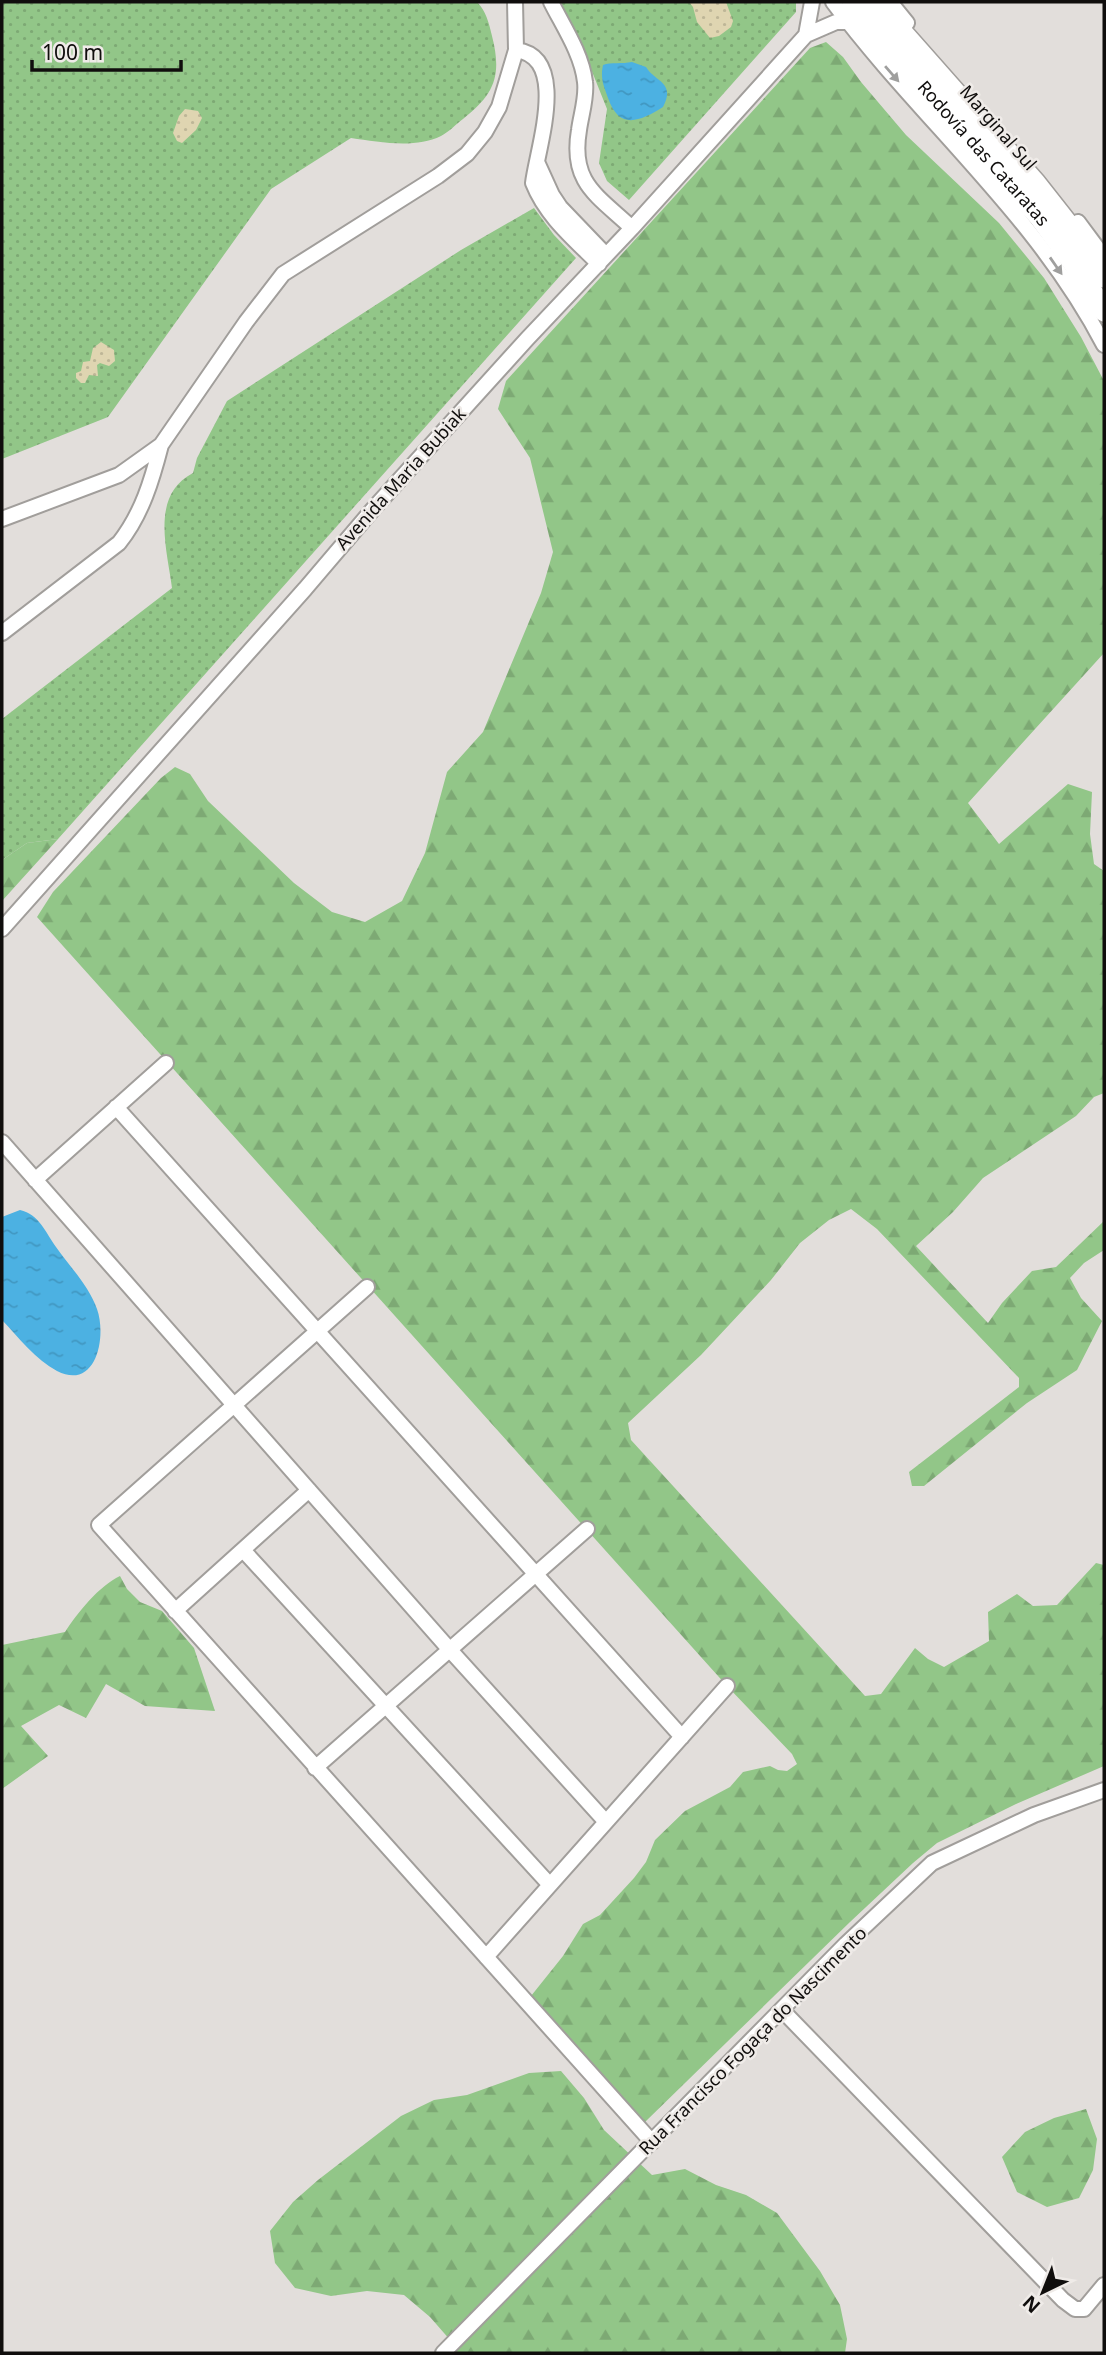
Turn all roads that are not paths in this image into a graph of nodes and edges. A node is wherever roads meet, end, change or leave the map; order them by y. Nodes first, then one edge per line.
1 (515, 2) edge
2 (551, 2) edge
3 (812, 2) edge
4 (832, 2) edge
5 (875, 2) edge
6 (890, 2) edge
7 (850, 12) edge
8 (806, 34) junction
9 (516, 50) junction
10 (632, 228) junction
11 (1104, 257) edge
12 (602, 259) junction
13 (1104, 277) edge
14 (1104, 311) edge
15 (1104, 345) edge
16 (161, 445) junction
17 (2, 519) edge
18 (2, 633) edge
19 (2, 929) edge
20 (166, 1063) dead end
21 (116, 1107) junction
22 (2, 1142) edge
23 (36, 1180) junction
24 (367, 1287) dead end
25 (317, 1331) junction
26 (234, 1405) junction
27 (309, 1490) junction
28 (587, 1529) dead end
29 (243, 1550) junction
30 (536, 1574) junction
31 (175, 1611) junction
32 (450, 1650) junction
33 (727, 1686) dead end
34 (385, 1706) junction
35 (682, 1737) junction
36 (315, 1768) junction
37 (1104, 1790) edge
38 (606, 1822) junction
39 (550, 1885) junction
40 (486, 1957) junction
41 (782, 2010) junction
42 (652, 2142) junction
43 (1104, 2285) edge
44 (443, 2353) edge

1 - 9 street
2 - 10 street
3 - 8 street
4 - 7 street
5 - 13 highway, Rodovía das Cataratas
6 - 11 street, Marginal Sul
7 - 8 street
7 - 14 highway, Rodovía das Cataratas
7 -> 15 street
8 - 10 street, Avenida Maria Bubiak
9 - 12 street
9 - 16 street
10 - 12 street, Avenida Maria Bubiak
12 - 19 street, Avenida Maria Bubiak
16 - 17 street
16 - 18 street
20 - 21 street
21 - 23 street
21 - 25 street
22 - 23 street
23 - 26 street
24 - 25 street
25 - 26 street
25 - 30 street
26 - 27 street
26 - 31 street
27 - 29 street
27 - 32 street
28 - 30 street
29 - 31 street
29 - 34 street
30 - 32 street
30 - 35 street
31 - 36 street
32 - 34 street
32 - 38 street
33 - 35 street
34 - 36 street
34 - 39 street
35 - 38 street
36 - 40 street
37 - 41 street, Rua Francisco Fogaça do Nascimento
38 - 39 street
39 - 40 street
40 - 42 street
41 - 42 street, Rua Francisco Fogaça do Nascimento
41 - 43 street
42 - 44 street, Rua Francisco Fogaça do Nascimento

